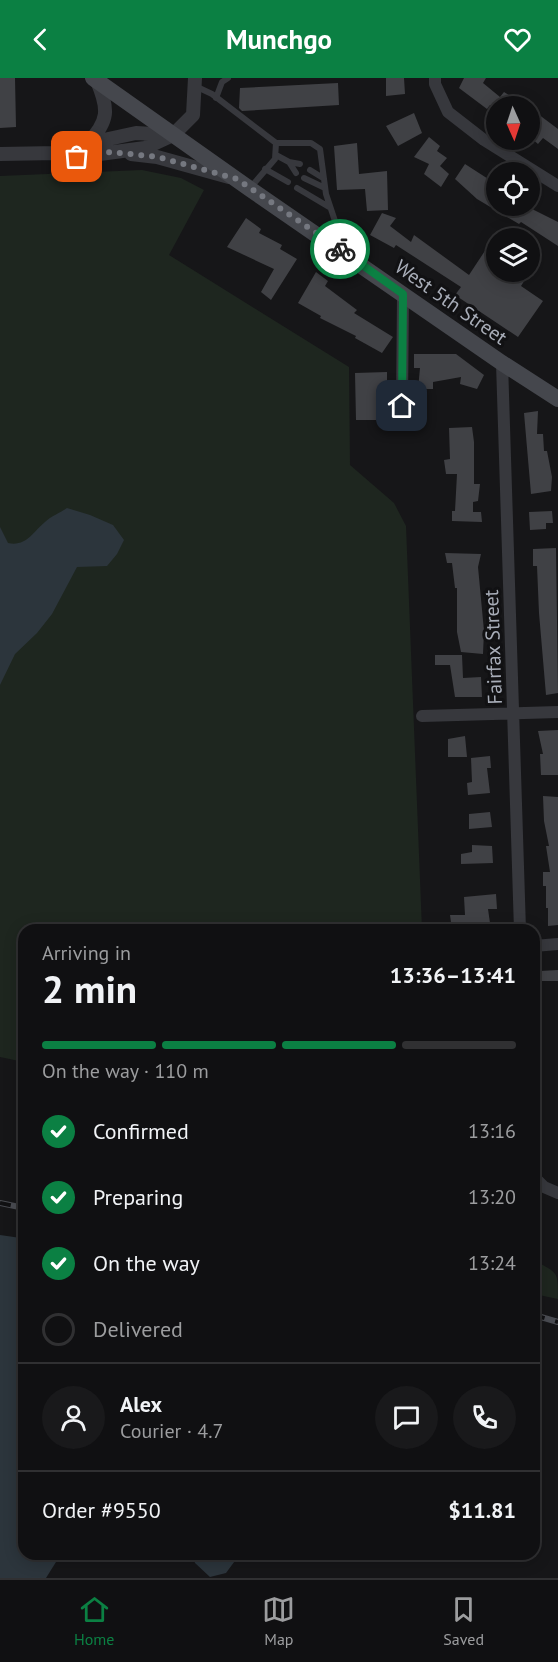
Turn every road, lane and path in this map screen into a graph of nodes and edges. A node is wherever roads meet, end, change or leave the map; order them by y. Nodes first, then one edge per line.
1 (228, 78) edge
2 (95, 80) edge
3 (435, 81) edge
4 (195, 82) edge
5 (216, 98) junction
6 (173, 135) junction
7 (88, 143) junction
8 (276, 143) junction
9 (111, 152) junction
10 (57, 153) junction
11 (0, 154) edge
12 (276, 155) junction
13 (289, 162) junction
14 (300, 164) dead end
15 (265, 169) junction
16 (310, 171) dead end
17 (296, 173) dead end
18 (304, 178) dead end
19 (323, 178) junction
20 (288, 182) dead end
21 (243, 184) junction
22 (558, 186) edge
23 (297, 188) dead end
24 (325, 188) junction
25 (330, 207) junction
26 (333, 245) junction
27 (403, 294) junction
28 (502, 363) junction
29 (558, 399) edge
30 (402, 406) dead end
31 (558, 712) edge
32 (515, 713) junction
33 (422, 716) dead end
34 (520, 924) edge
35 (558, 944) edge
36 (540, 946) edge
37 (540, 1182) edge
38 (558, 1193) edge

1 - 5 lane
2 - 6 main road, West 5th Street
2 - 7 street
3 - 22 street
4 - 5 lane
4 - 6 street
5 - 8 lane
6 - 7 street
6 - 9 street
6 - 21 main road, West 5th Street
7 - 10 street
8 - 12 lane
8 - 19 lane
9 - 10 street
9 - 21 street
10 - 11 street
12 - 13 lane
12 - 15 lane
13 - 14 lane
13 - 17 lane
15 - 20 lane
15 - 21 lane
16 - 19 lane
18 - 24 lane
19 - 24 lane
21 - 26 main road, West 5th Street
23 - 25 lane
24 - 25 lane
25 - 26 lane
26 - 27 main road, West 5th Street
27 - 28 main road, West 5th Street
27 - 30 street
28 - 29 main road, West 5th Street
28 - 32 street, Fairfax Street
31 - 32 street
32 - 33 street
32 - 34 street, Fairfax Street
35 - 36 street
37 - 38 street

